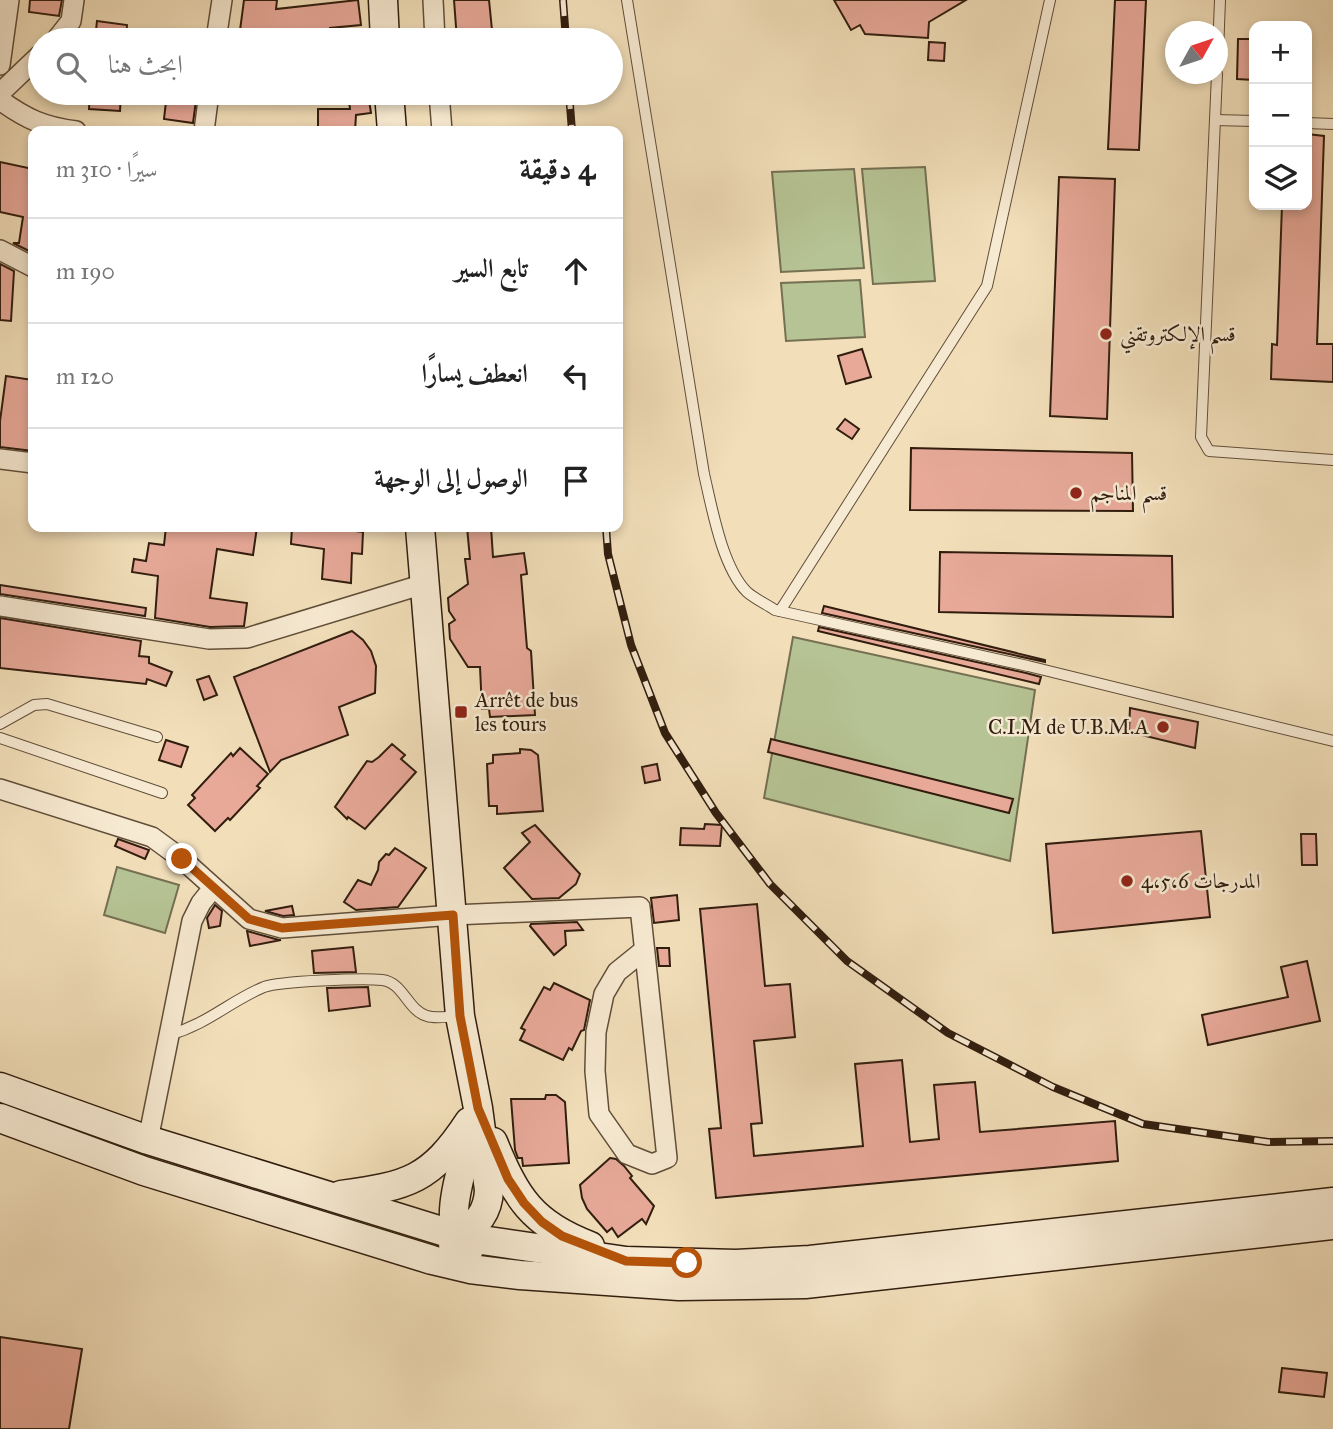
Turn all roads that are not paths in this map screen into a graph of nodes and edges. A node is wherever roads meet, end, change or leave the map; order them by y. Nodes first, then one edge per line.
1 (9, 0) edge
2 (74, 0) edge
3 (222, 0) edge
4 (383, 0) edge
5 (433, 0) edge
6 (628, 0) edge
7 (1050, 0) edge
8 (1220, 0) edge
9 (1219, 21) edge
10 (65, 28) edge
11 (218, 28) edge
12 (385, 28) edge
13 (434, 28) edge
14 (0, 65) edge
15 (28, 66) edge
16 (1216, 84) edge
17 (0, 93) edge
18 (0, 100) edge
19 (207, 105) edge
20 (390, 105) edge
21 (440, 105) edge
22 (1214, 120) junction
23 (1249, 121) edge
24 (1312, 124) edge
25 (1333, 124) edge
26 (46, 126) edge
27 (205, 126) edge
28 (392, 126) edge
29 (442, 126) edge
30 (0, 250) edge
31 (28, 264) edge
32 (0, 458) edge
33 (1333, 460) edge
34 (28, 462) edge
35 (420, 532) edge
36 (424, 584) junction
37 (0, 606) edge
38 (780, 611) junction
39 (0, 724) edge
40 (157, 737) dead end
41 (0, 738) edge
42 (1333, 741) edge
43 (0, 789) edge
44 (162, 793) dead end
45 (213, 888) junction
46 (453, 915) junction
47 (643, 951) junction
48 (460, 1016) junction
49 (168, 1035) junction
50 (0, 1087) edge
51 (478, 1108) junction
52 (0, 1118) edge
53 (148, 1140) junction
54 (332, 1196) junction
55 (1333, 1202) edge
56 (1333, 1225) edge
57 (461, 1237) junction
58 (385, 1245) junction
59 (626, 1261) junction
60 (520, 1275) junction

1 - 14 street
2 - 10 street
3 - 11 street
4 - 12 main road
5 - 13 street
6 - 38 lane
7 - 38 lane
8 - 9 lane
15 - 17 street
16 - 22 lane
18 - 26 street
19 - 27 street
20 - 28 main road
21 - 29 street
22 - 23 lane
22 - 33 lane
24 - 25 lane
30 - 31 street
32 - 34 street
35 - 36 main road
36 - 37 street
36 - 46 main road
38 - 42 lane
39 - 40 lane
41 - 44 lane
43 - 45 street
45 - 46 street
45 - 49 street
46 - 47 street
46 - 48 main road
47 - 47 street
48 - 49 lane
48 - 51 main road
49 - 53 street
50 - 53 main road
51 - 54 main road
51 - 57 main road
51 - 59 main road
52 - 58 main road
53 - 54 main road
54 - 57 main road
55 - 59 main road
56 - 60 main road
57 - 58 main road
57 - 59 main road
57 - 60 main road
58 - 60 main road

